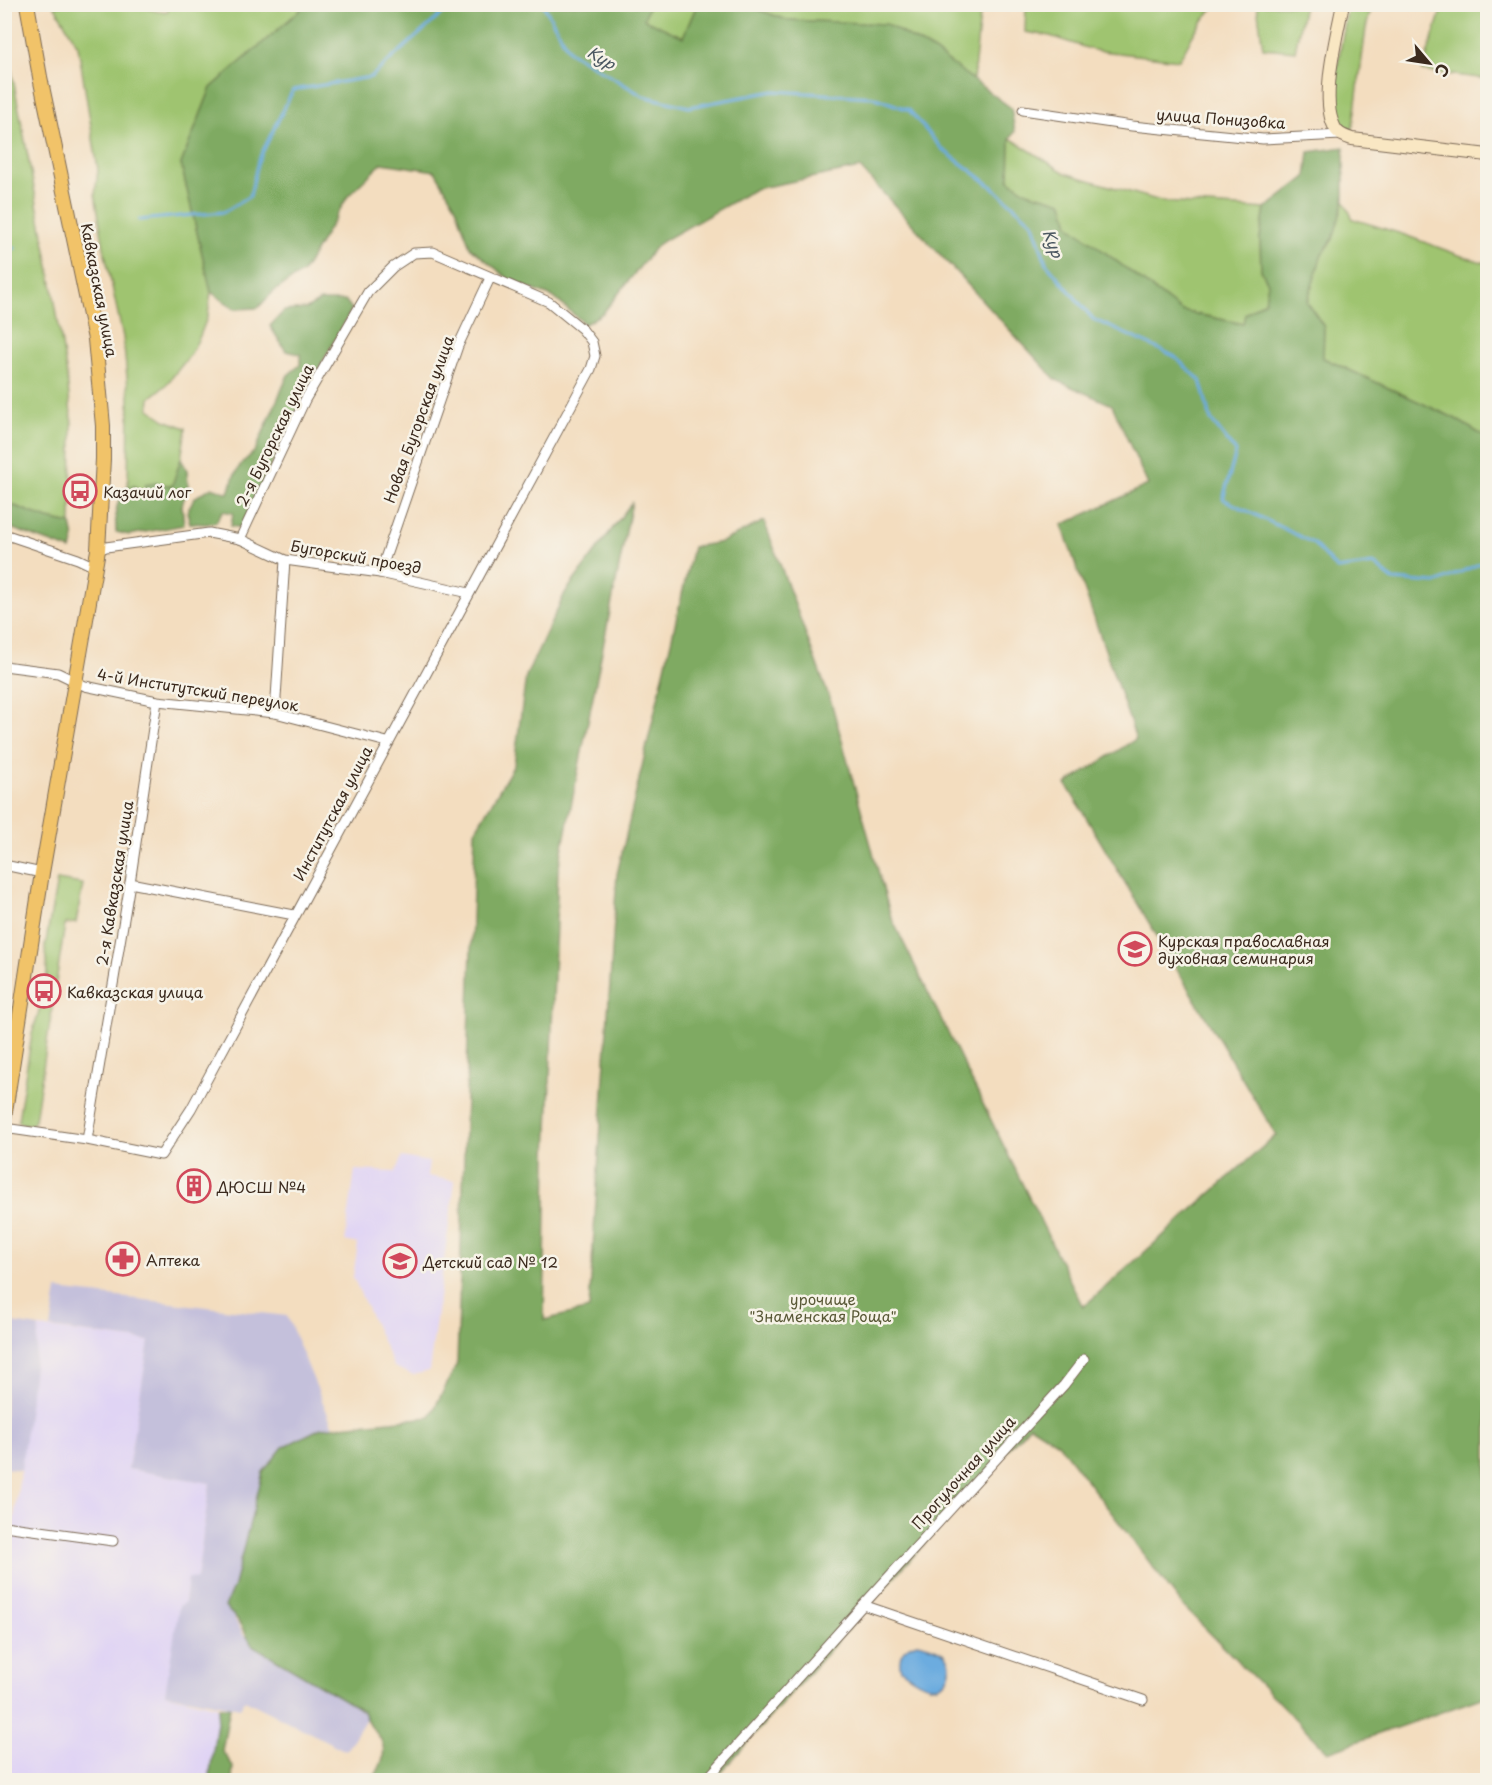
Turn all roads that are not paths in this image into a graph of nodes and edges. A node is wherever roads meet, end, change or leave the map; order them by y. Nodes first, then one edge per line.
1 (27, 4) edge
2 (1343, 4) edge
3 (1023, 110) dead end
4 (1341, 135) junction
5 (1488, 155) edge
6 (490, 278) junction
7 (592, 342) joint
8 (4, 534) edge
9 (240, 539) junction
10 (98, 550) junction
11 (285, 560) junction
12 (95, 567) junction
13 (380, 573) junction
14 (469, 593) junction
15 (4, 666) edge
16 (74, 680) junction
17 (157, 701) junction
18 (275, 713) junction
19 (387, 742) junction
20 (4, 865) edge
21 (42, 873) junction
22 (130, 884) junction
23 (294, 915) junction
24 (4, 1118) edge
25 (4, 1128) edge
26 (87, 1140) junction
27 (1084, 1359) dead end
28 (4, 1526) edge
29 (113, 1541) dead end
30 (862, 1605) junction
31 (1143, 1700) dead end
32 (706, 1780) edge

1 - 10 main road, Кавказская улица
2 - 4 main road
3 - 4 street, улица Понизовка
4 - 5 main road, улица Понизовка
6 - 7 street, 2-я Бугорская улица
6 - 9 street, 2-я Бугорская улица
6 - 13 street, Новая Бугорская улица
7 - 14 street, Институтская улица
8 - 12 street
9 - 10 street, Бугорский проезд
9 - 11 street, Бугорский проезд
10 - 12 main road, Кавказская улица
11 - 13 street, Бугорский проезд
11 - 18 street
12 - 16 main road, Кавказская улица
13 - 14 street, Бугорский проезд
14 - 19 street, Институтская улица
15 - 16 street, 4-й Институтский переулок
16 - 17 street, 4-й Институтский переулок
16 - 21 main road, Кавказская улица
17 - 18 street, 4-й Институтский переулок
17 - 22 street, 2-я Кавказская улица
18 - 19 street, 4-й Институтский переулок
19 - 23 street, Институтская улица
20 - 21 street
21 - 24 main road, Кавказская улица
22 - 23 street
22 - 26 street, 2-я Кавказская улица
23 - 26 street, Институтская улица
25 - 26 street, Институтская улица
27 - 30 street, Прогулочная улица
28 - 29 street
30 - 31 street
30 - 32 street, Прогулочная улица

